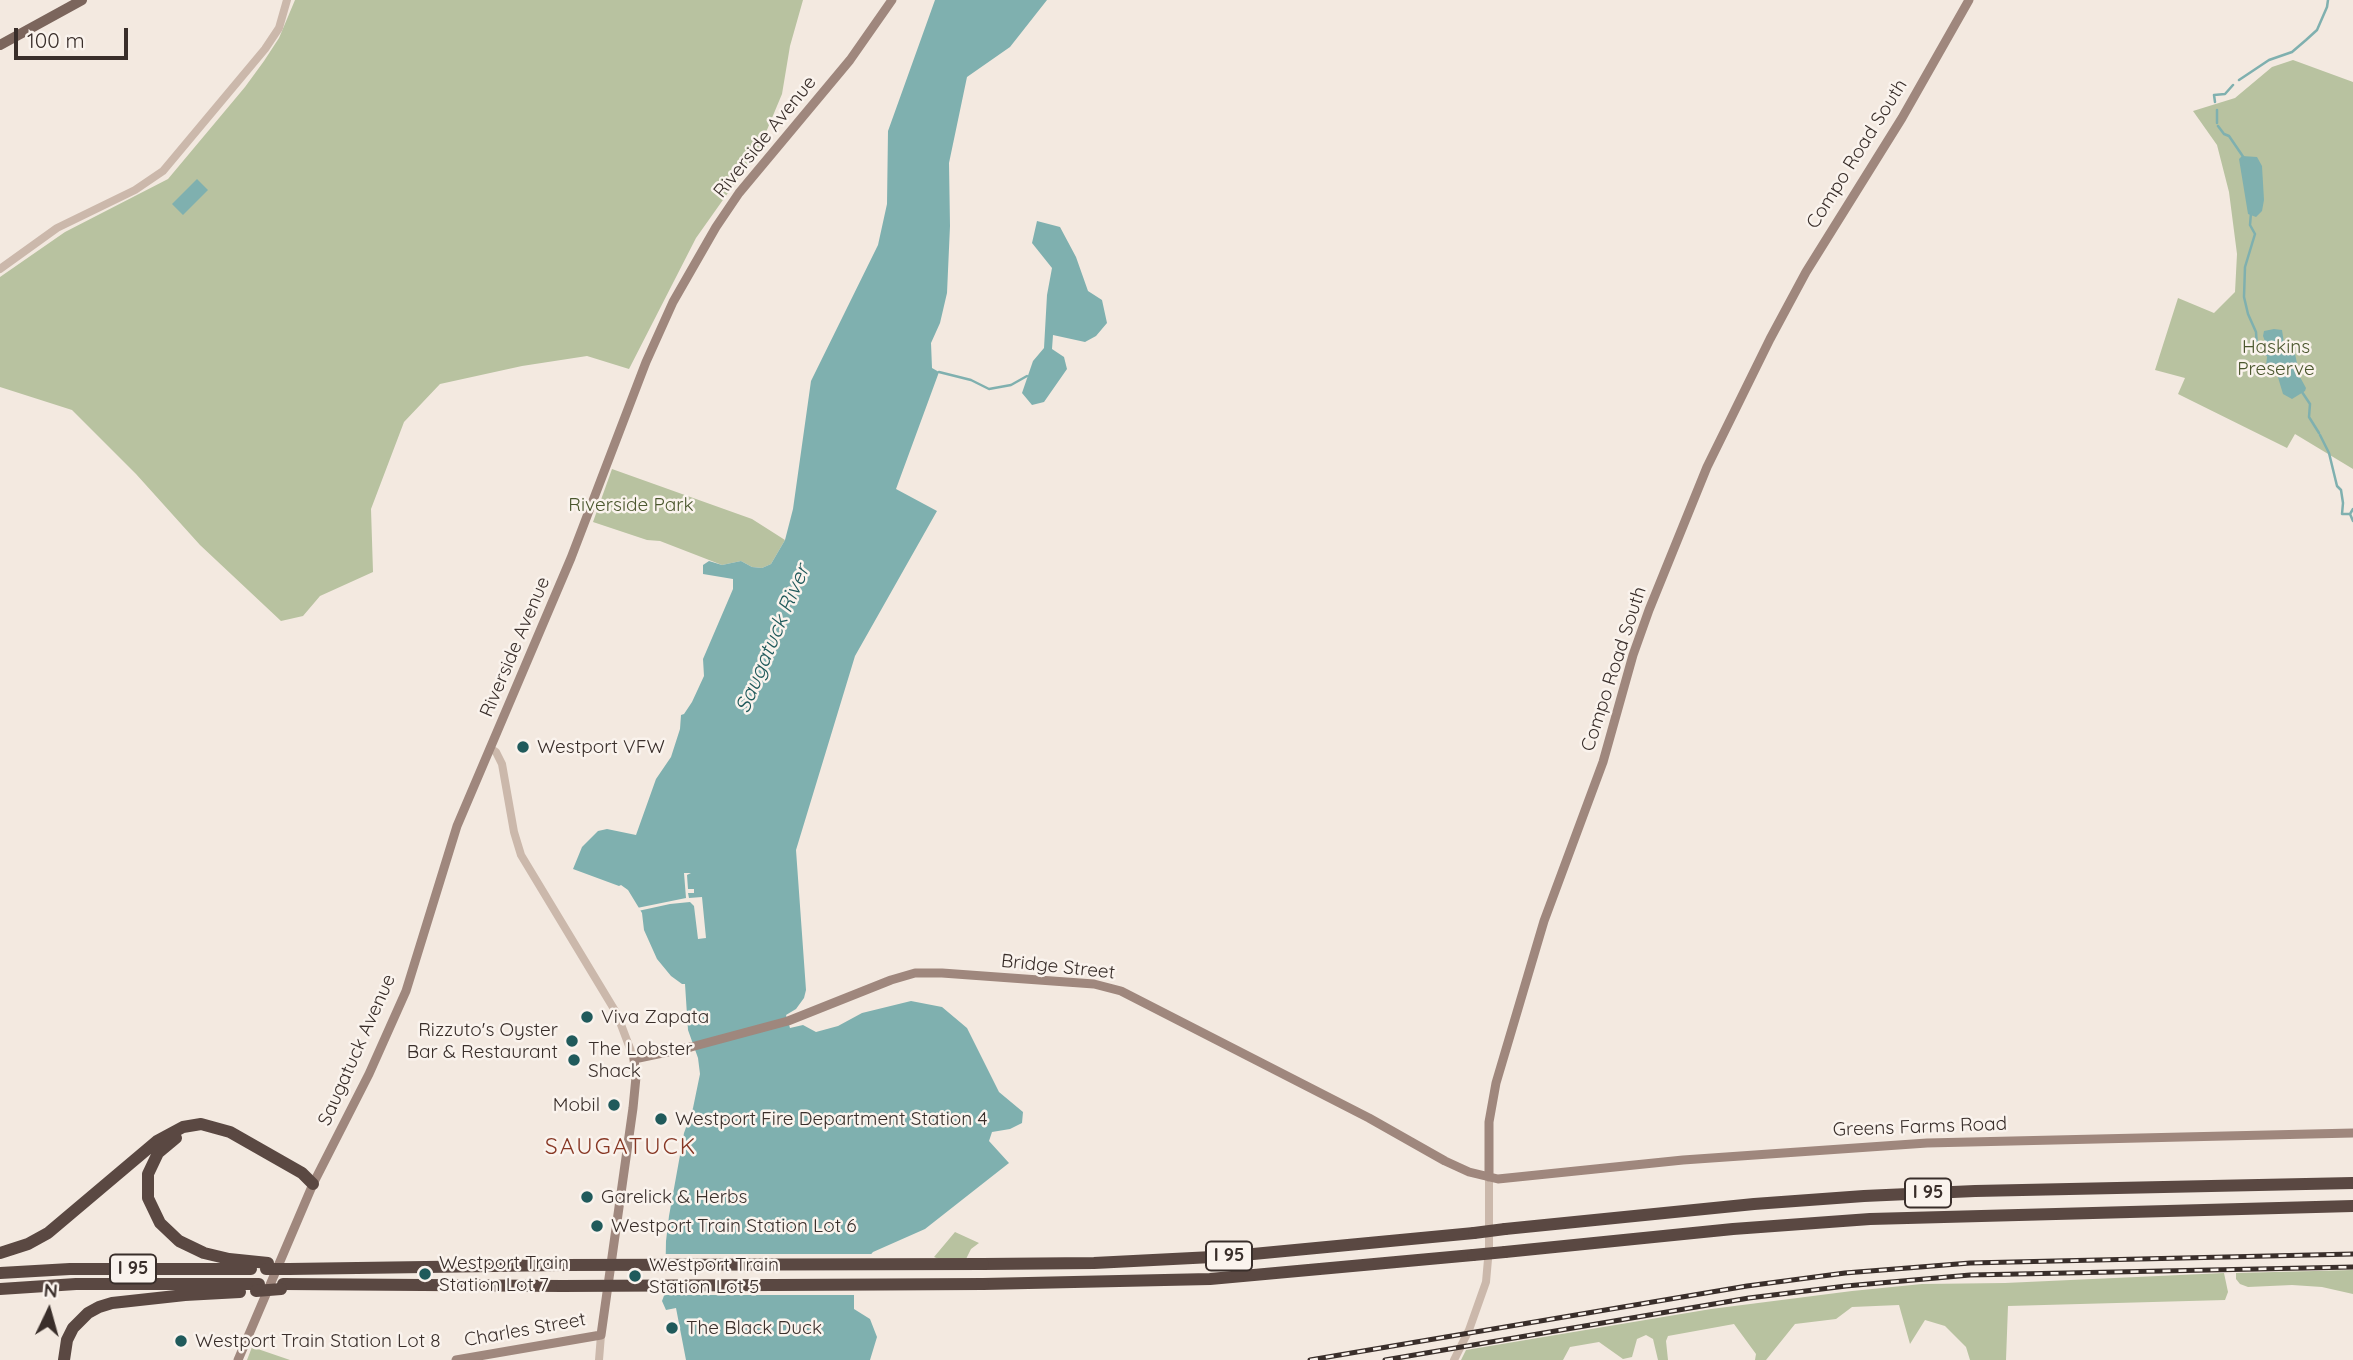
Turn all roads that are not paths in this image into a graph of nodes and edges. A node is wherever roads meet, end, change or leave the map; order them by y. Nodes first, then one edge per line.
1 (82, 0) edge
2 (288, 0) edge
3 (892, 0) edge
4 (1969, 0) edge
5 (0, 44) edge
6 (0, 269) edge
7 (491, 748) junction
8 (635, 1059) junction
9 (2353, 1133) edge
10 (1489, 1177) junction
11 (2353, 1183) edge
12 (313, 1184) junction
13 (2353, 1206) edge
14 (0, 1253) edge
15 (267, 1266) junction
16 (0, 1273) edge
17 (258, 1287) junction
18 (0, 1289) edge
19 (601, 1335) junction
20 (64, 1360) edge
21 (238, 1360) edge
22 (456, 1360) edge
23 (599, 1360) edge
24 (1454, 1360) edge

1 - 5 main road
2 - 6 street
3 - 7 main road, Riverside Avenue
4 - 10 main road, Compo Road South
7 - 8 street, Riverside Avenue
7 - 12 main road, Saugatuck Avenue
8 - 10 main road, Bridge Street
8 - 19 main road, Riverside Avenue
9 - 10 main road, Greens Farms Road
10 - 24 street, Compo Road South
11 - 15 highway, I 95, bridge
12 - 14 highway
12 - 15 highway
12 - 21 main road, Saugatuck Avenue
13 - 17 highway, I 95, bridge
15 - 16 highway, I 95
17 - 18 highway, I 95
17 - 20 highway
19 - 22 main road, Charles Street
19 - 23 street, Riverside Avenue

